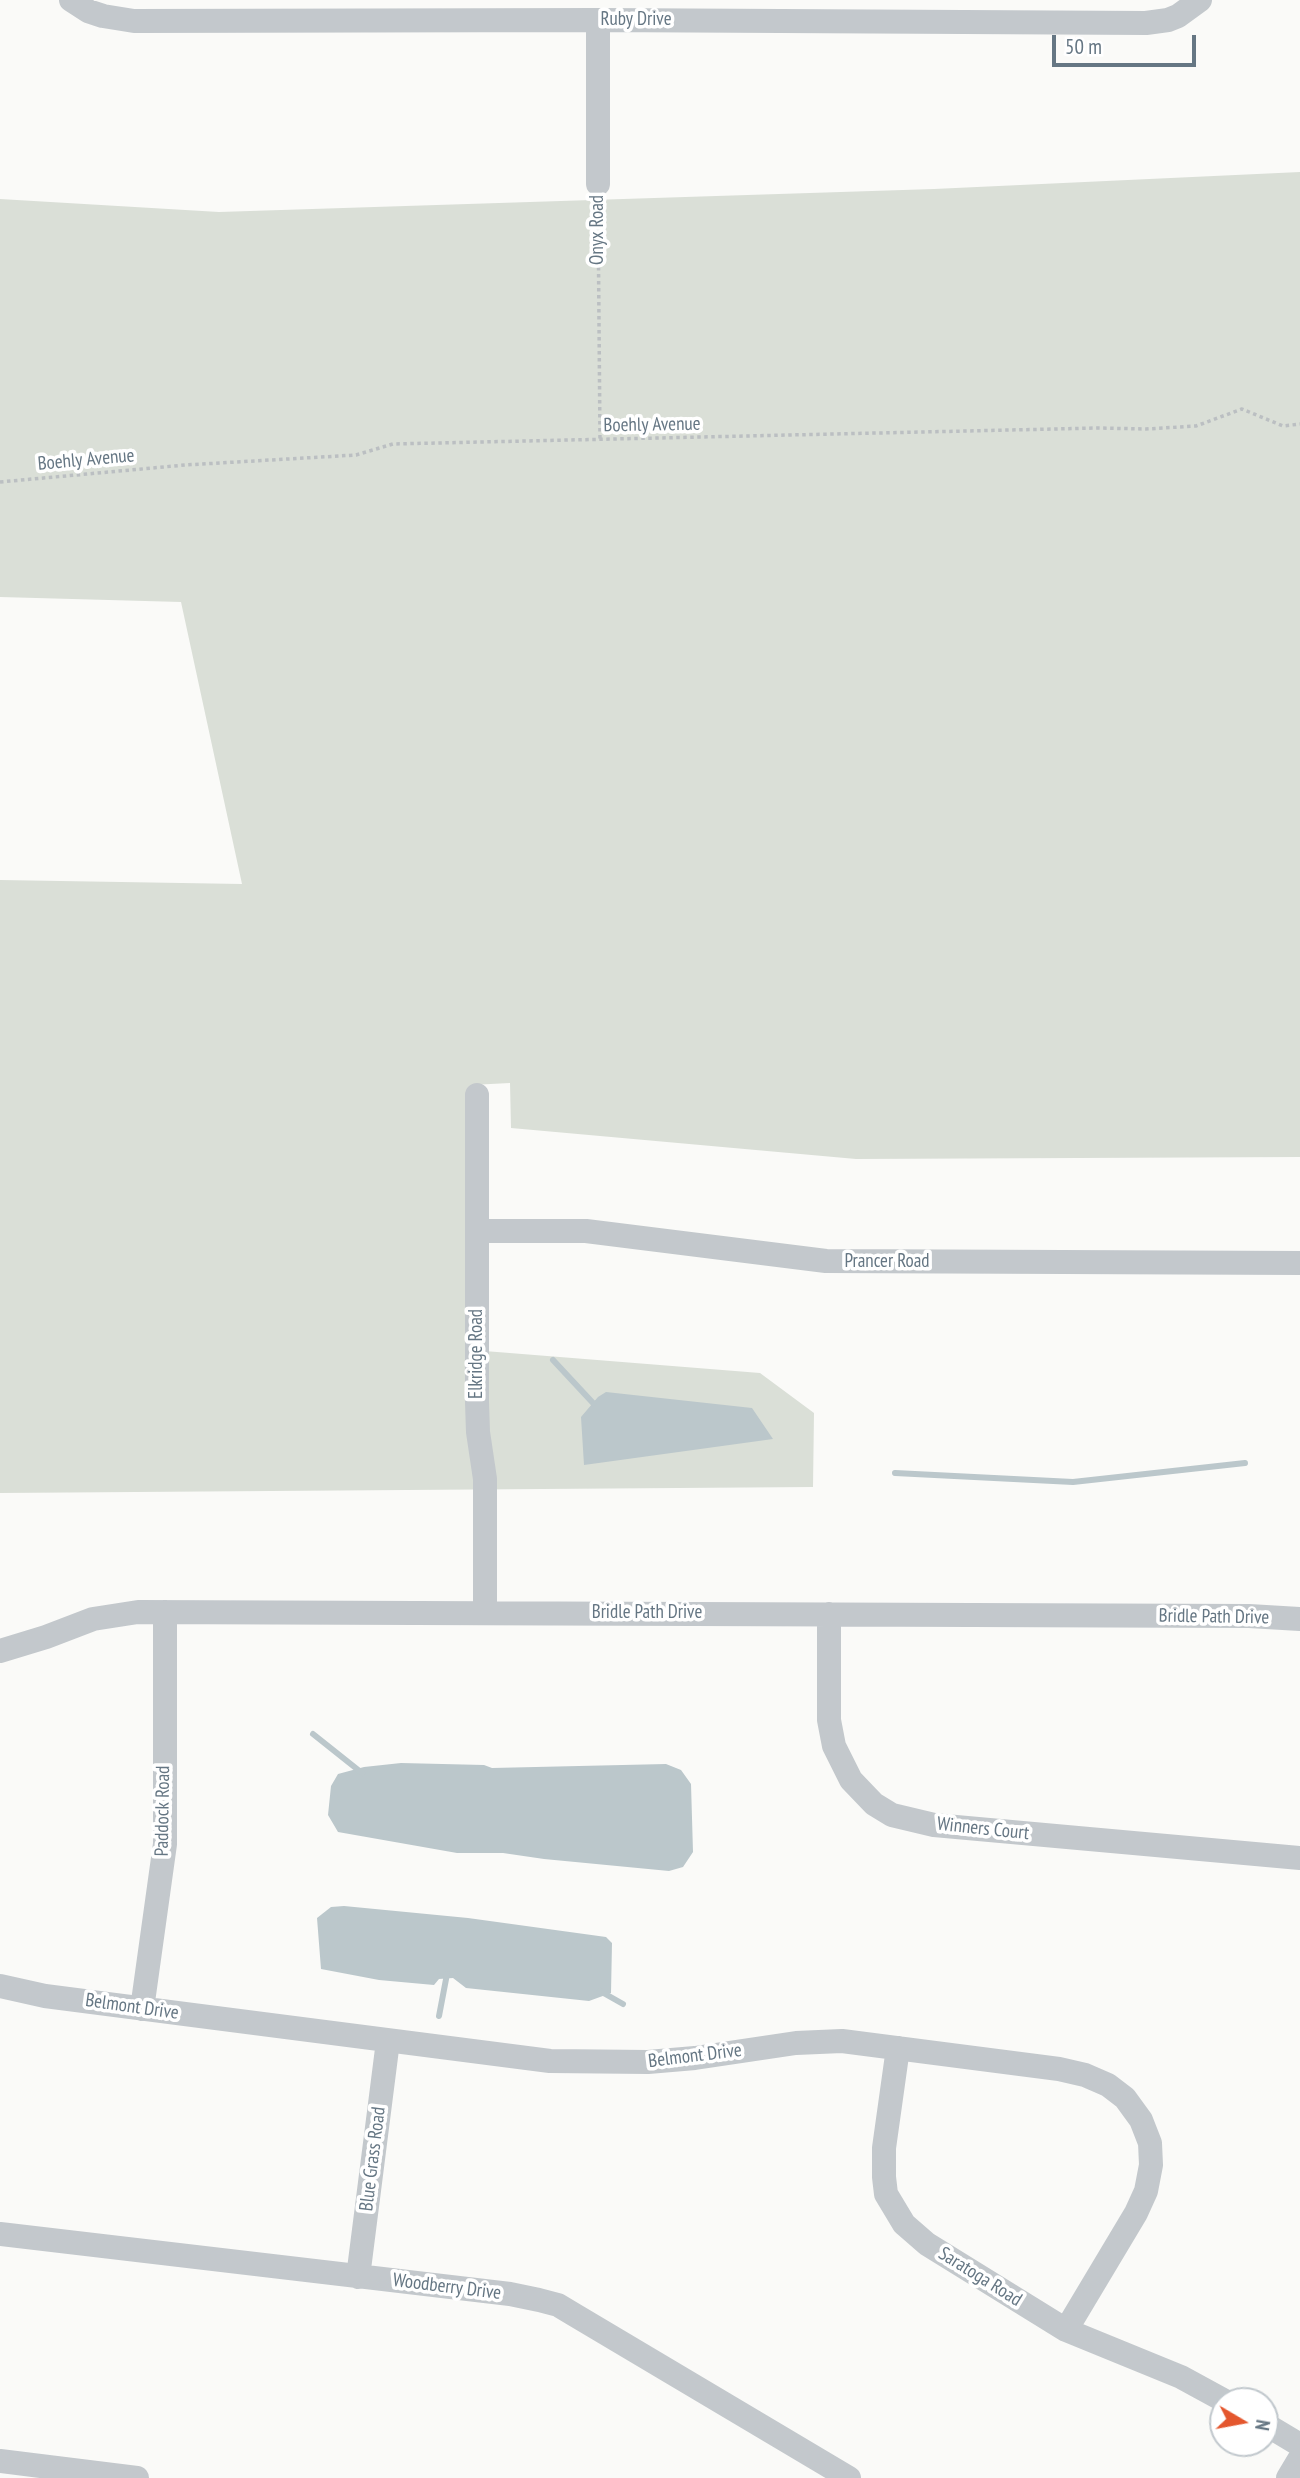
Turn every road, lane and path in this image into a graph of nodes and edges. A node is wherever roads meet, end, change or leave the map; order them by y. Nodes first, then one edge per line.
1 (71, 0) edge
2 (1200, 0) edge
3 (598, 20) junction
4 (598, 184) joint
5 (1300, 424) edge
6 (600, 440) junction
7 (0, 482) edge
8 (477, 1095) dead end
9 (477, 1231) junction
10 (1300, 1263) edge
11 (165, 1612) junction
12 (485, 1613) junction
13 (829, 1614) junction
14 (1300, 1619) edge
15 (0, 1651) edge
16 (1300, 1858) edge
17 (0, 1986) edge
18 (142, 2009) junction
19 (388, 2041) junction
20 (898, 2048) junction
21 (0, 2234) edge
22 (358, 2277) junction
23 (1066, 2330) junction
24 (1209, 2392) edge
25 (1279, 2432) edge
26 (1300, 2445) edge
27 (1300, 2458) edge
28 (0, 2461) edge
29 (137, 2478) edge
30 (849, 2478) edge
31 (1288, 2478) edge

1 - 3 street, Ruby Drive
2 - 3 street, Ruby Drive
3 - 4 street, Onyx Road
4 - 6 path, Onyx Road
5 - 6 path, Boehly Avenue
6 - 7 path, Boehly Avenue
8 - 9 street, Elkridge Road
9 - 10 street, Prancer Road
9 - 12 street, Elkridge Road
11 - 12 street, Bridle Path Drive
11 - 15 street, Bridle Path Drive
11 - 18 street, Paddock Road
12 - 13 street, Bridle Path Drive
13 - 14 street, Bridle Path Drive
13 - 16 street, Winners Court
17 - 18 street, Belmont Drive
18 - 19 street, Belmont Drive
19 - 20 street, Belmont Drive
19 - 22 street, Blue Grass Road
20 - 23 street, Saratoga Road
20 - 23 street, Belmont Drive
21 - 22 street, Woodberry Drive
22 - 30 street, Woodberry Drive
23 - 24 street, Saratoga Road
25 - 26 street
27 - 31 street
28 - 29 street

